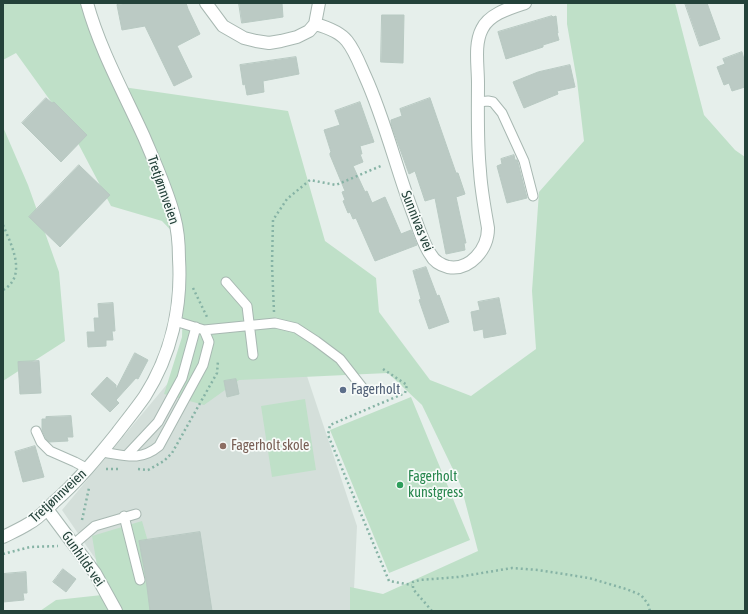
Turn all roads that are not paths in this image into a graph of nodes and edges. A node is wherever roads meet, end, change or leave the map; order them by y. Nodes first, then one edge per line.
1 (87, 3) edge
2 (206, 3) edge
3 (319, 3) edge
4 (525, 3) edge
5 (315, 24) junction
6 (478, 102) junction
7 (532, 196) dead end
8 (226, 282) dead end
9 (175, 321) junction
10 (249, 325) junction
11 (200, 329) junction
12 (253, 355) dead end
13 (365, 391) dead end
14 (36, 431) dead end
15 (102, 452) junction
16 (127, 456) junction
17 (88, 469) junction
18 (47, 509) junction
19 (136, 514) dead end
20 (124, 516) junction
21 (3, 537) edge
22 (74, 544) junction
23 (140, 580) dead end
24 (116, 611) edge

1 - 9 street, Tretjønnveien
2 - 5 street
3 - 5 street
4 - 6 street, Sunnivas vei
5 - 6 street, Sunnivas vei
6 - 7 lane
8 - 10 lane
9 - 11 lane
9 - 15 street, Tretjønnveien
10 - 11 lane
10 - 12 lane
10 - 13 lane
11 - 16 lane
11 - 16 lane
14 - 17 lane
15 - 16 lane
15 - 17 street, Tretjønnveien
17 - 18 street, Tretjønnveien
18 - 21 street, Tretjønnveien
18 - 22 street, Gunhilds vei
19 - 20 lane
20 - 22 lane
20 - 23 lane
22 - 24 street, Gunhilds vei

